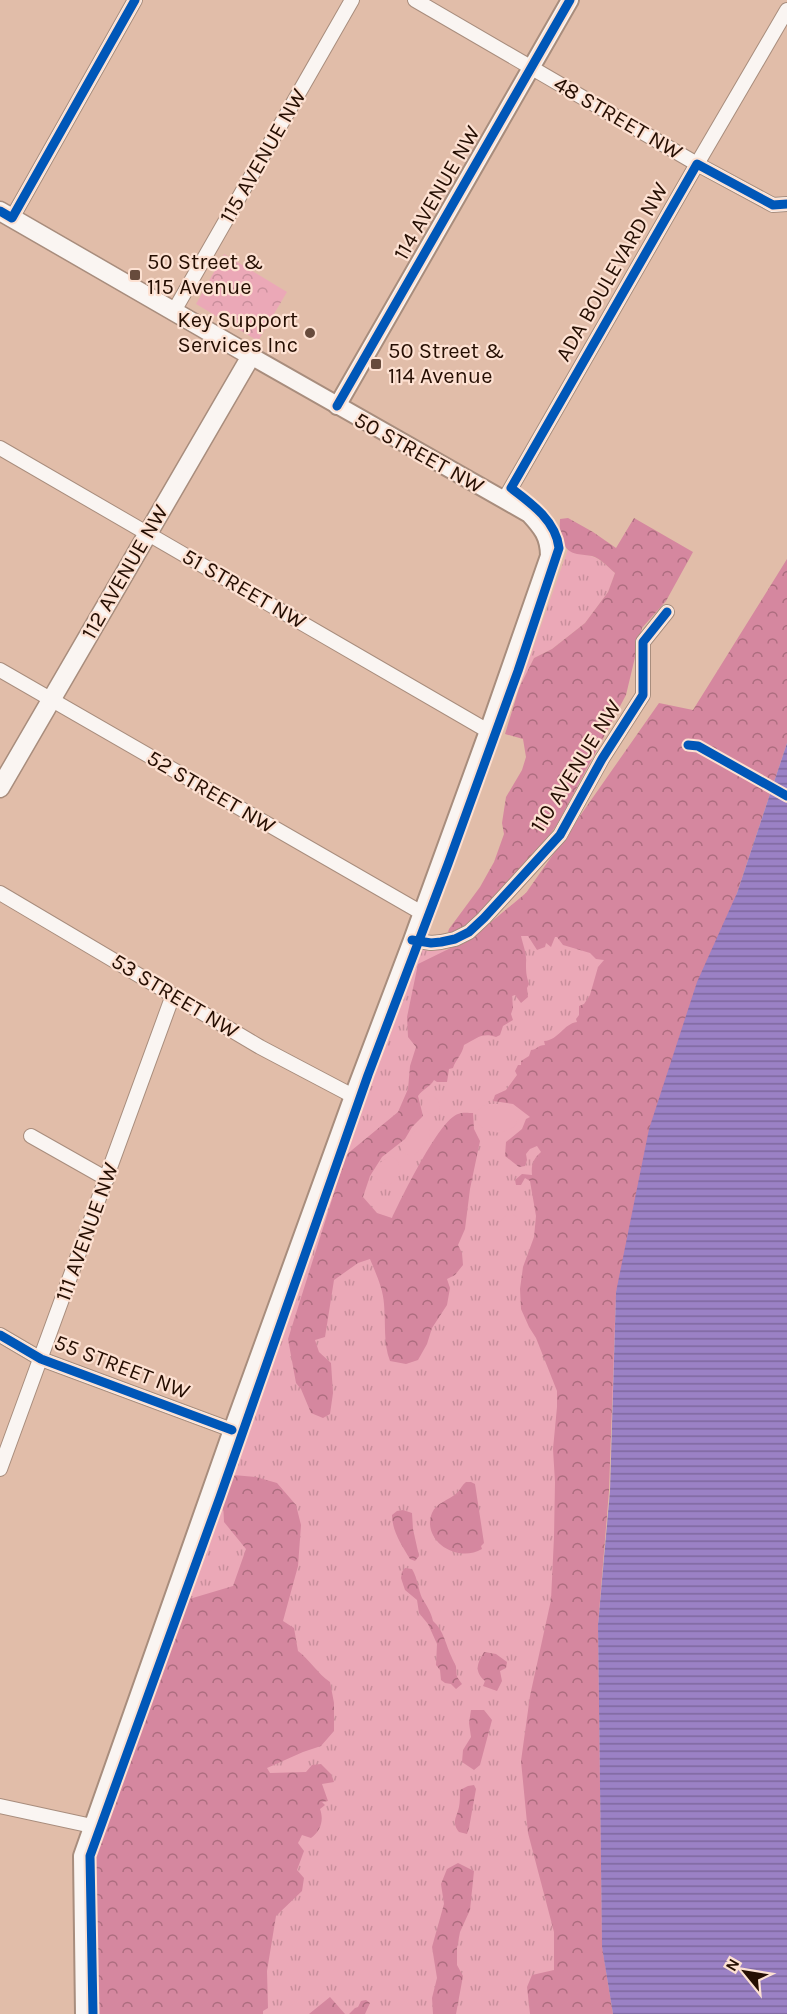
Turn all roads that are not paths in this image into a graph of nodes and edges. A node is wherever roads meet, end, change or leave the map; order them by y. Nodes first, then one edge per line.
1 (135, 0) edge
2 (352, 0) edge
3 (415, 0) edge
4 (570, 0) edge
5 (787, 10) edge
6 (531, 68) junction
7 (697, 164) junction
8 (787, 204) edge
9 (6, 215) edge
10 (174, 311) junction
11 (251, 357) junction
12 (337, 406) junction
13 (0, 448) edge
14 (504, 500) junction
15 (147, 533) junction
16 (667, 612) dead end
17 (0, 670) edge
18 (51, 699) junction
19 (488, 731) junction
20 (0, 788) edge
21 (0, 893) edge
22 (422, 913) junction
23 (412, 940) junction
24 (173, 995) junction
25 (353, 1096) junction
26 (31, 1136) dead end
27 (107, 1179) junction
28 (0, 1335) edge
29 (41, 1359) junction
30 (232, 1430) junction
31 (0, 1469) edge
32 (0, 1806) edge
33 (92, 1826) junction
34 (84, 2014) edge

1 - 9 street
2 - 10 street, 115 AVENUE NW
3 - 6 street, 48 STREET NW
4 - 6 street, 114 AVENUE NW
5 - 7 street, ADA BOULEVARD NW
6 - 7 street, 48 STREET NW
6 - 12 street, 114 AVENUE NW
7 - 8 street
7 - 14 street, ADA BOULEVARD NW
9 - 10 main road, 50 STREET NW
10 - 11 main road, 50 STREET NW
11 - 12 street, 50 STREET NW
11 - 15 main road, 112 AVENUE NW
12 - 14 street, 50 STREET NW
13 - 15 street, 51 STREET NW
14 - 19 street, 50 STREET NW
15 - 18 main road, 112 AVENUE NW
15 - 19 street, 51 STREET NW
16 - 23 street, 110 AVENUE NW
17 - 18 street, 52 STREET NW
18 - 20 main road, 112 AVENUE NW
18 - 22 street, 52 STREET NW
19 - 22 street
21 - 24 street, 53 STREET NW
22 - 23 street
23 - 25 street
24 - 25 street, 53 STREET NW
24 - 27 street, 111 AVENUE NW
25 - 30 street
26 - 27 street
27 - 29 street, 111 AVENUE NW
28 - 29 street, 55 STREET NW
29 - 30 street, 55 STREET NW
29 - 31 street, 111 AVENUE NW
30 - 33 street
32 - 33 street
33 - 34 street

